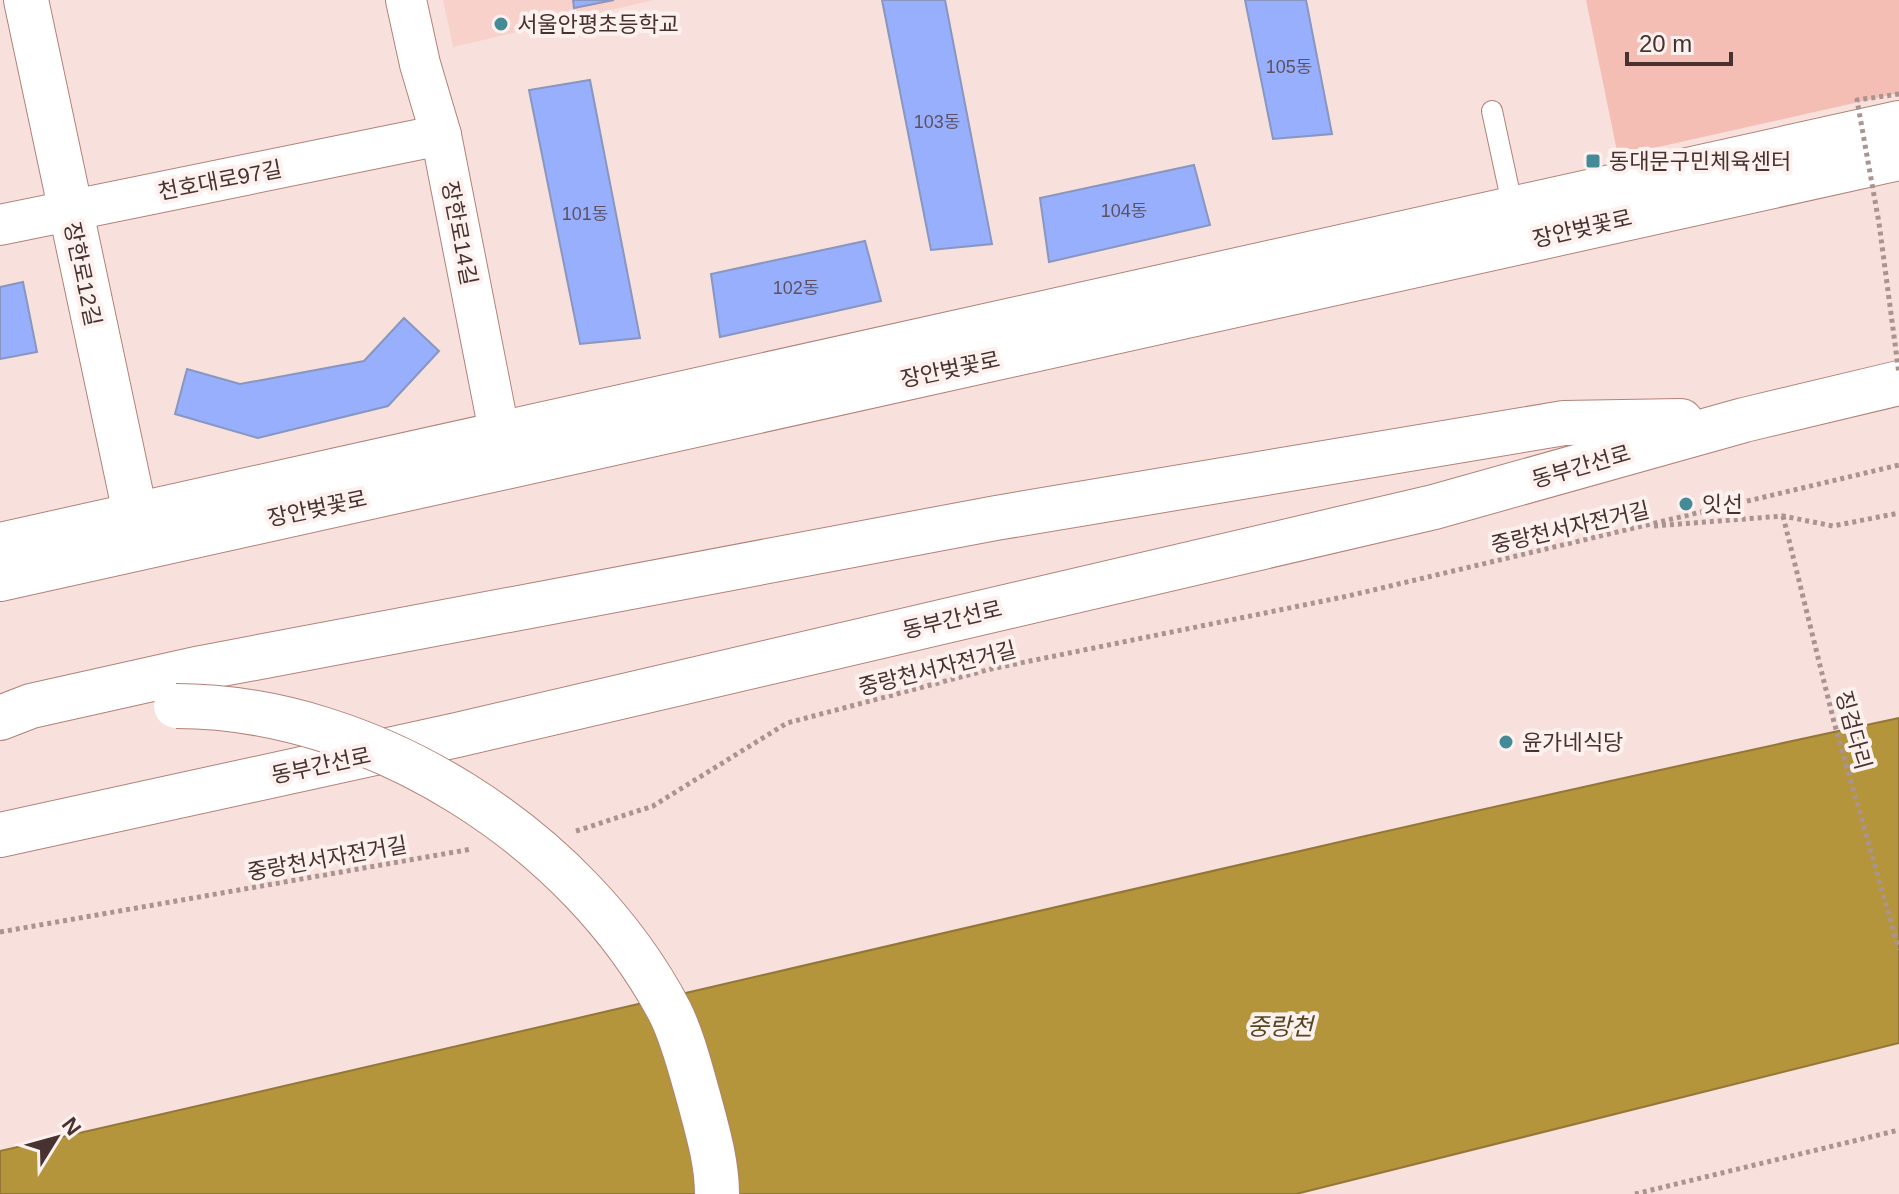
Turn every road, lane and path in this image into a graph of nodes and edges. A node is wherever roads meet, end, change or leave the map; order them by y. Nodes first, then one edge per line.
1 (26, 0) edge
2 (406, 0) edge
3 (1899, 94) edge
4 (1492, 111) dead end
5 (1899, 123) edge
6 (441, 135) junction
7 (1899, 158) edge
8 (69, 210) junction
9 (0, 225) edge
10 (1516, 226) junction
11 (1899, 374) edge
12 (1899, 383) edge
13 (1744, 420) junction
14 (503, 451) junction
15 (1899, 465) edge
16 (1899, 513) edge
17 (1783, 516) junction
18 (1637, 528) junction
19 (139, 530) junction
20 (0, 545) edge
21 (0, 579) edge
22 (0, 718) edge
23 (0, 727) edge
24 (572, 831) dead end
25 (0, 835) edge
26 (480, 847) dead end
27 (0, 932) edge
28 (1899, 950) edge
29 (1899, 1130) edge
30 (717, 1194) edge
31 (1635, 1194) edge

1 - 8 main road, 장한로12길
2 - 6 street, 장한로14길
3 - 11 path, bridge
4 - 10 lane
5 - 10 main road, 장안벚꽃로
6 - 8 street, 천호대로97길
6 - 14 street, 장한로14길
7 - 10 main road, 장안벚꽃로
8 - 9 street, 천호대로97길
8 - 19 main road, 장한로12길
10 - 14 main road, 장안벚꽃로
12 - 13 main road, 동부간선로
13 - 22 main road
13 - 25 main road, 동부간선로
14 - 19 main road, 장안벚꽃로
15 - 18 path, 중랑천서자전거길
16 - 17 path
17 - 18 path
17 - 28 path, 징검다리
18 - 24 path, 중랑천서자전거길
19 - 20 main road, 장안벚꽃로
19 - 21 main road, 장안벚꽃로
23 - 30 main road, bridge
26 - 27 path, 중랑천서자전거길
29 - 31 path

